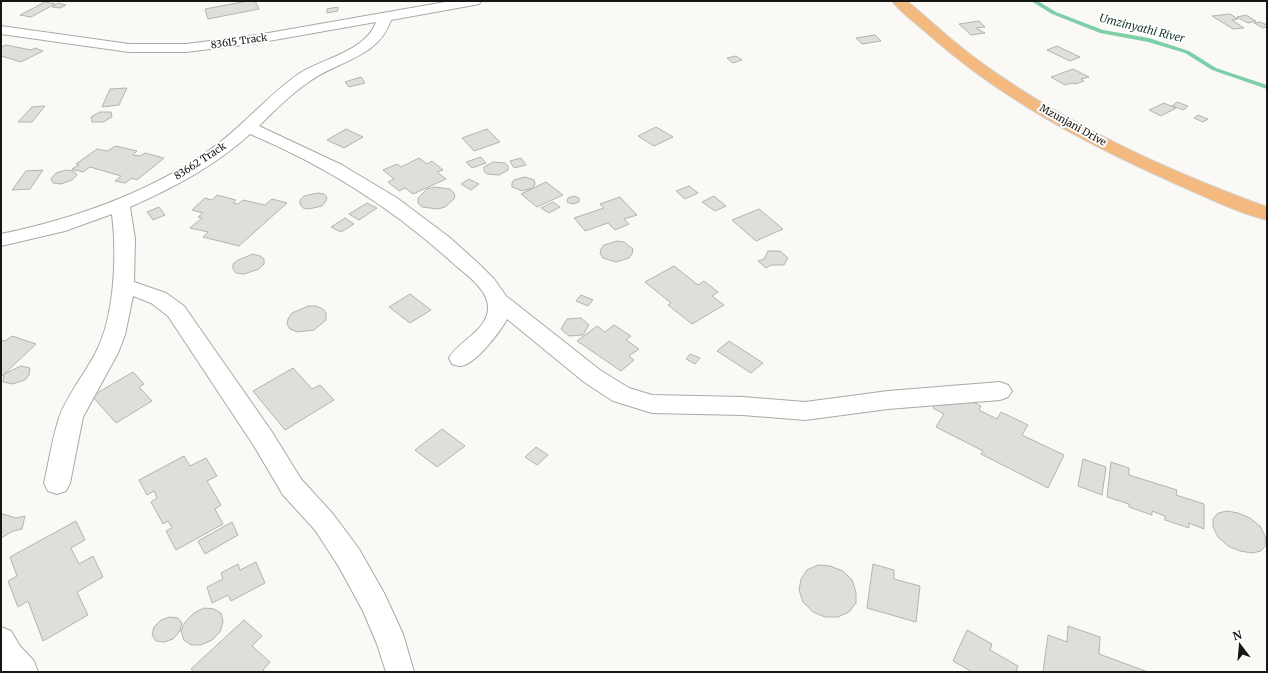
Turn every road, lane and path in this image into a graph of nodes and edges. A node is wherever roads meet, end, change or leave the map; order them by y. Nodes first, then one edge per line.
1 (474, 1) edge
2 (899, 1) edge
3 (386, 15) junction
4 (1, 30) edge
5 (247, 126) junction
6 (120, 205) junction
7 (1267, 214) edge
8 (1, 240) edge
9 (124, 287) junction
10 (499, 302) junction
11 (460, 358) dead end
12 (1000, 391) dead end
13 (57, 482) dead end
14 (1, 641) edge
15 (400, 670) dead end
16 (23, 672) edge

1 - 3 street, 83615 Track
2 - 7 main road, Mzunjani Drive
3 - 4 street, 83615 Track
3 - 5 street, 83662 Track
5 - 6 street, 83662 Track
5 - 10 street
6 - 8 street, 83662 Track
6 - 9 street
9 - 13 street
9 - 15 street
10 - 11 street
10 - 12 street
14 - 16 street

